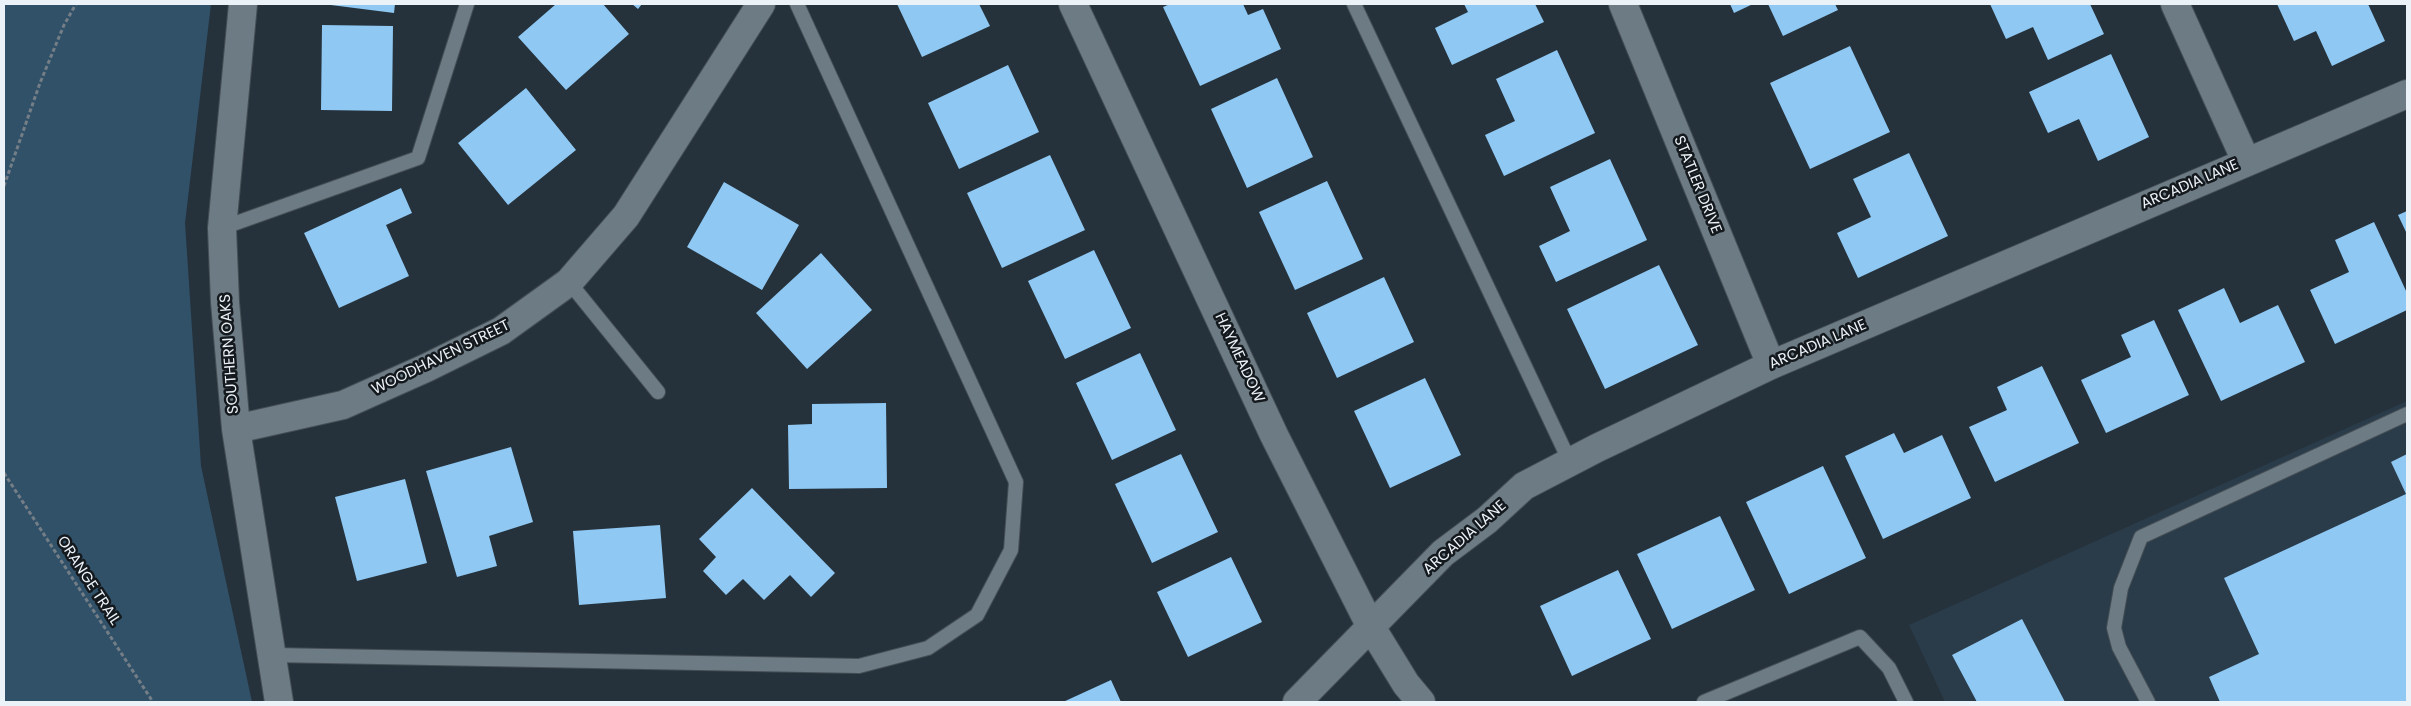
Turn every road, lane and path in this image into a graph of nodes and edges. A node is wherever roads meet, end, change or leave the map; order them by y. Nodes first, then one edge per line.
1 (76, 4) edge
2 (243, 4) edge
3 (467, 4) edge
4 (761, 4) edge
5 (797, 4) edge
6 (1074, 4) edge
7 (1354, 4) edge
8 (1623, 4) edge
9 (2175, 4) edge
10 (2407, 94) edge
11 (2246, 161) junction
12 (4, 186) edge
13 (222, 228) junction
14 (569, 282) junction
15 (1771, 365) junction
16 (658, 392) dead end
17 (2407, 414) edge
18 (236, 429) junction
19 (1570, 462) junction
20 (4, 472) edge
21 (1371, 627) junction
22 (273, 655) junction
23 (153, 702) edge
24 (279, 702) edge
25 (1297, 702) edge
26 (1421, 702) edge
27 (1704, 702) edge
28 (1906, 702) edge
29 (2148, 702) edge

1 - 12 path
2 - 13 street, SOUTHERN OAKS
3 - 13 lane
4 - 14 street, WOODHAVEN STREET
5 - 22 lane
6 - 21 street, HAYMEADOW
7 - 19 lane
8 - 15 street, STATLER DRIVE
9 - 11 street
10 - 11 street, ARCADIA LANE
11 - 15 street, ARCADIA LANE
13 - 18 street, SOUTHERN OAKS
14 - 16 lane
14 - 18 street, WOODHAVEN STREET
15 - 19 street, ARCADIA LANE
17 - 29 lane
18 - 22 street, SOUTHERN OAKS
19 - 21 street, ARCADIA LANE
20 - 23 path, ORANGE TRAIL
21 - 25 street, ARCADIA LANE
21 - 26 street, HAYMEADOW
22 - 24 street, SOUTHERN OAKS
27 - 28 lane

